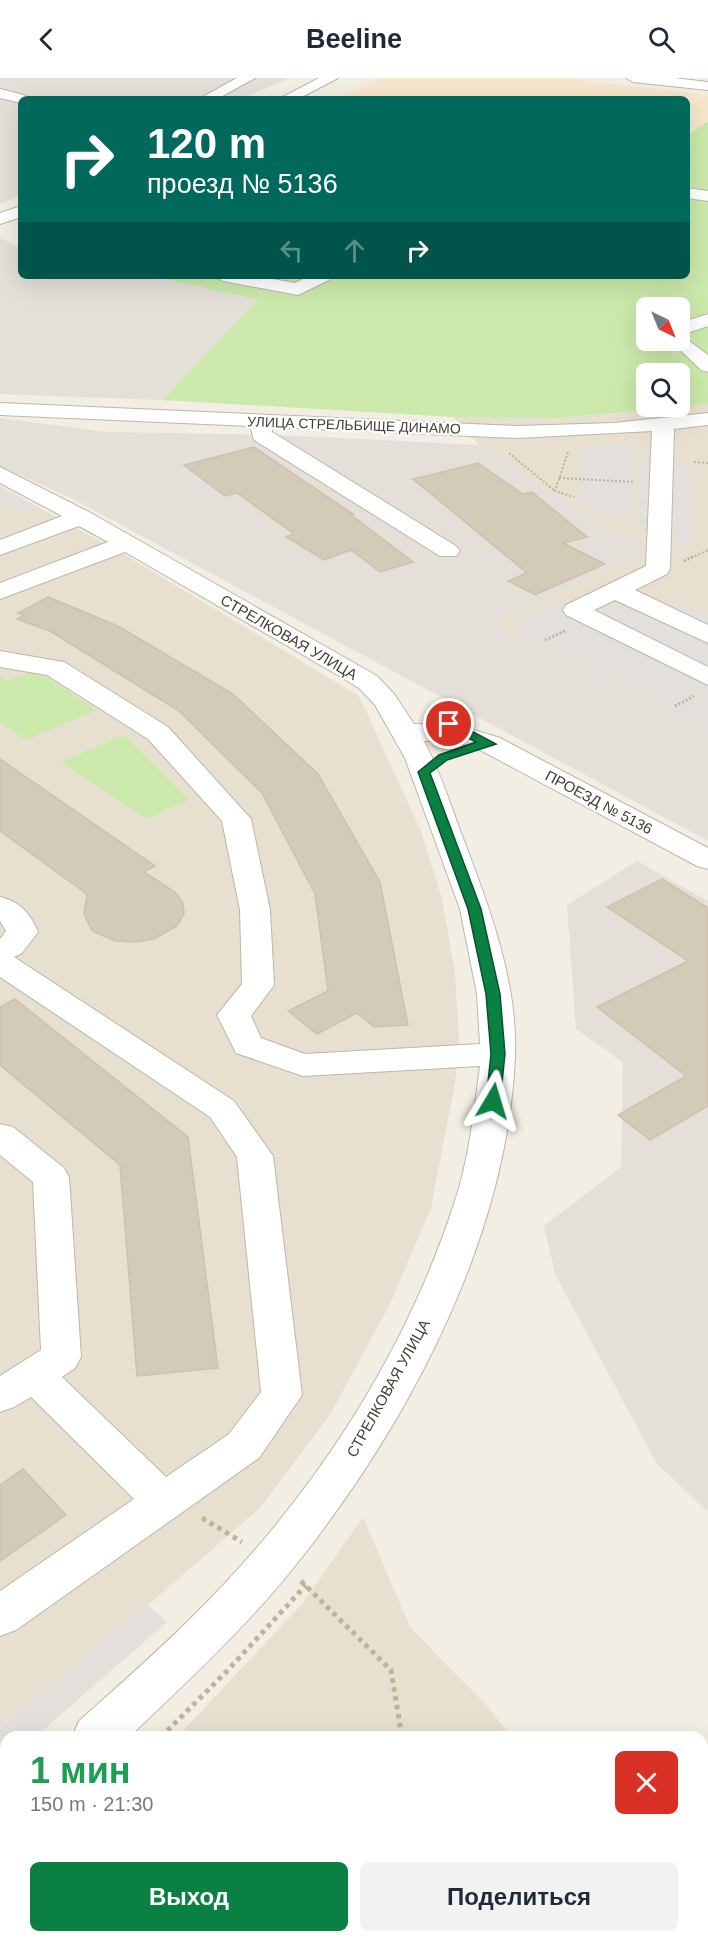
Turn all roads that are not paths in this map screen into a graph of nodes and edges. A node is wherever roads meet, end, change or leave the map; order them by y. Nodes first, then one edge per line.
1 (248, 78) edge
2 (331, 78) edge
3 (633, 78) edge
4 (708, 86) edge
5 (0, 93) edge
6 (212, 96) edge
7 (292, 96) edge
8 (18, 98) edge
9 (690, 193) edge
10 (708, 196) edge
11 (18, 214) edge
12 (4, 226) edge
13 (240, 279) edge
14 (317, 279) edge
15 (708, 320) edge
16 (690, 326) edge
17 (690, 350) edge
18 (708, 366) edge
19 (0, 409) edge
20 (708, 419) edge
21 (260, 421) junction
22 (663, 424) junction
23 (0, 474) edge
24 (81, 517) junction
25 (7, 539) edge
26 (126, 543) junction
27 (448, 551) dead end
28 (617, 591) junction
29 (0, 592) edge
30 (708, 635) edge
31 (0, 659) edge
32 (368, 682) junction
33 (704, 685) edge
34 (406, 732) junction
35 (490, 744) junction
36 (424, 772) junction
37 (708, 860) edge
38 (0, 906) edge
39 (0, 951) edge
40 (0, 967) edge
41 (498, 1054) junction
42 (0, 1136) edge
43 (35, 1376) junction
44 (0, 1396) edge
45 (163, 1501) junction
46 (0, 1616) edge
47 (102, 1731) edge

1 - 6 street
2 - 7 street
3 - 4 street
5 - 8 street
9 - 10 street
11 - 12 street
13 - 14 street
15 - 16 street
17 - 18 street
19 - 21 street, УЛИЦА СТРЕЛЬБИЩЕ ДИНАМО
20 - 22 street, УЛИЦА СТРЕЛЬБИЩЕ ДИНАМО
21 - 22 street, УЛИЦА СТРЕЛЬБИЩЕ ДИНАМО
21 - 27 street
22 - 28 street
23 - 24 street, СТРЕЛКОВАЯ УЛИЦА
24 - 25 street
24 - 26 street, СТРЕЛКОВАЯ УЛИЦА
26 - 29 street
26 - 32 street, СТРЕЛКОВАЯ УЛИЦА
28 - 30 street
28 - 33 street
31 - 41 street
32 - 34 street, СТРЕЛКОВАЯ УЛИЦА
32 - 35 street, ПРОЕЗД № 5136
34 - 35 street, ПРОЕЗД № 5136
34 - 36 street, СТРЕЛКОВАЯ УЛИЦА
35 - 36 street
35 - 37 street, ПРОЕЗД № 5136
36 - 41 street, СТРЕЛКОВАЯ УЛИЦА
38 - 39 street
40 - 45 street
41 - 47 street, СТРЕЛКОВАЯ УЛИЦА
42 - 43 street
43 - 44 street
43 - 45 street
45 - 46 street

